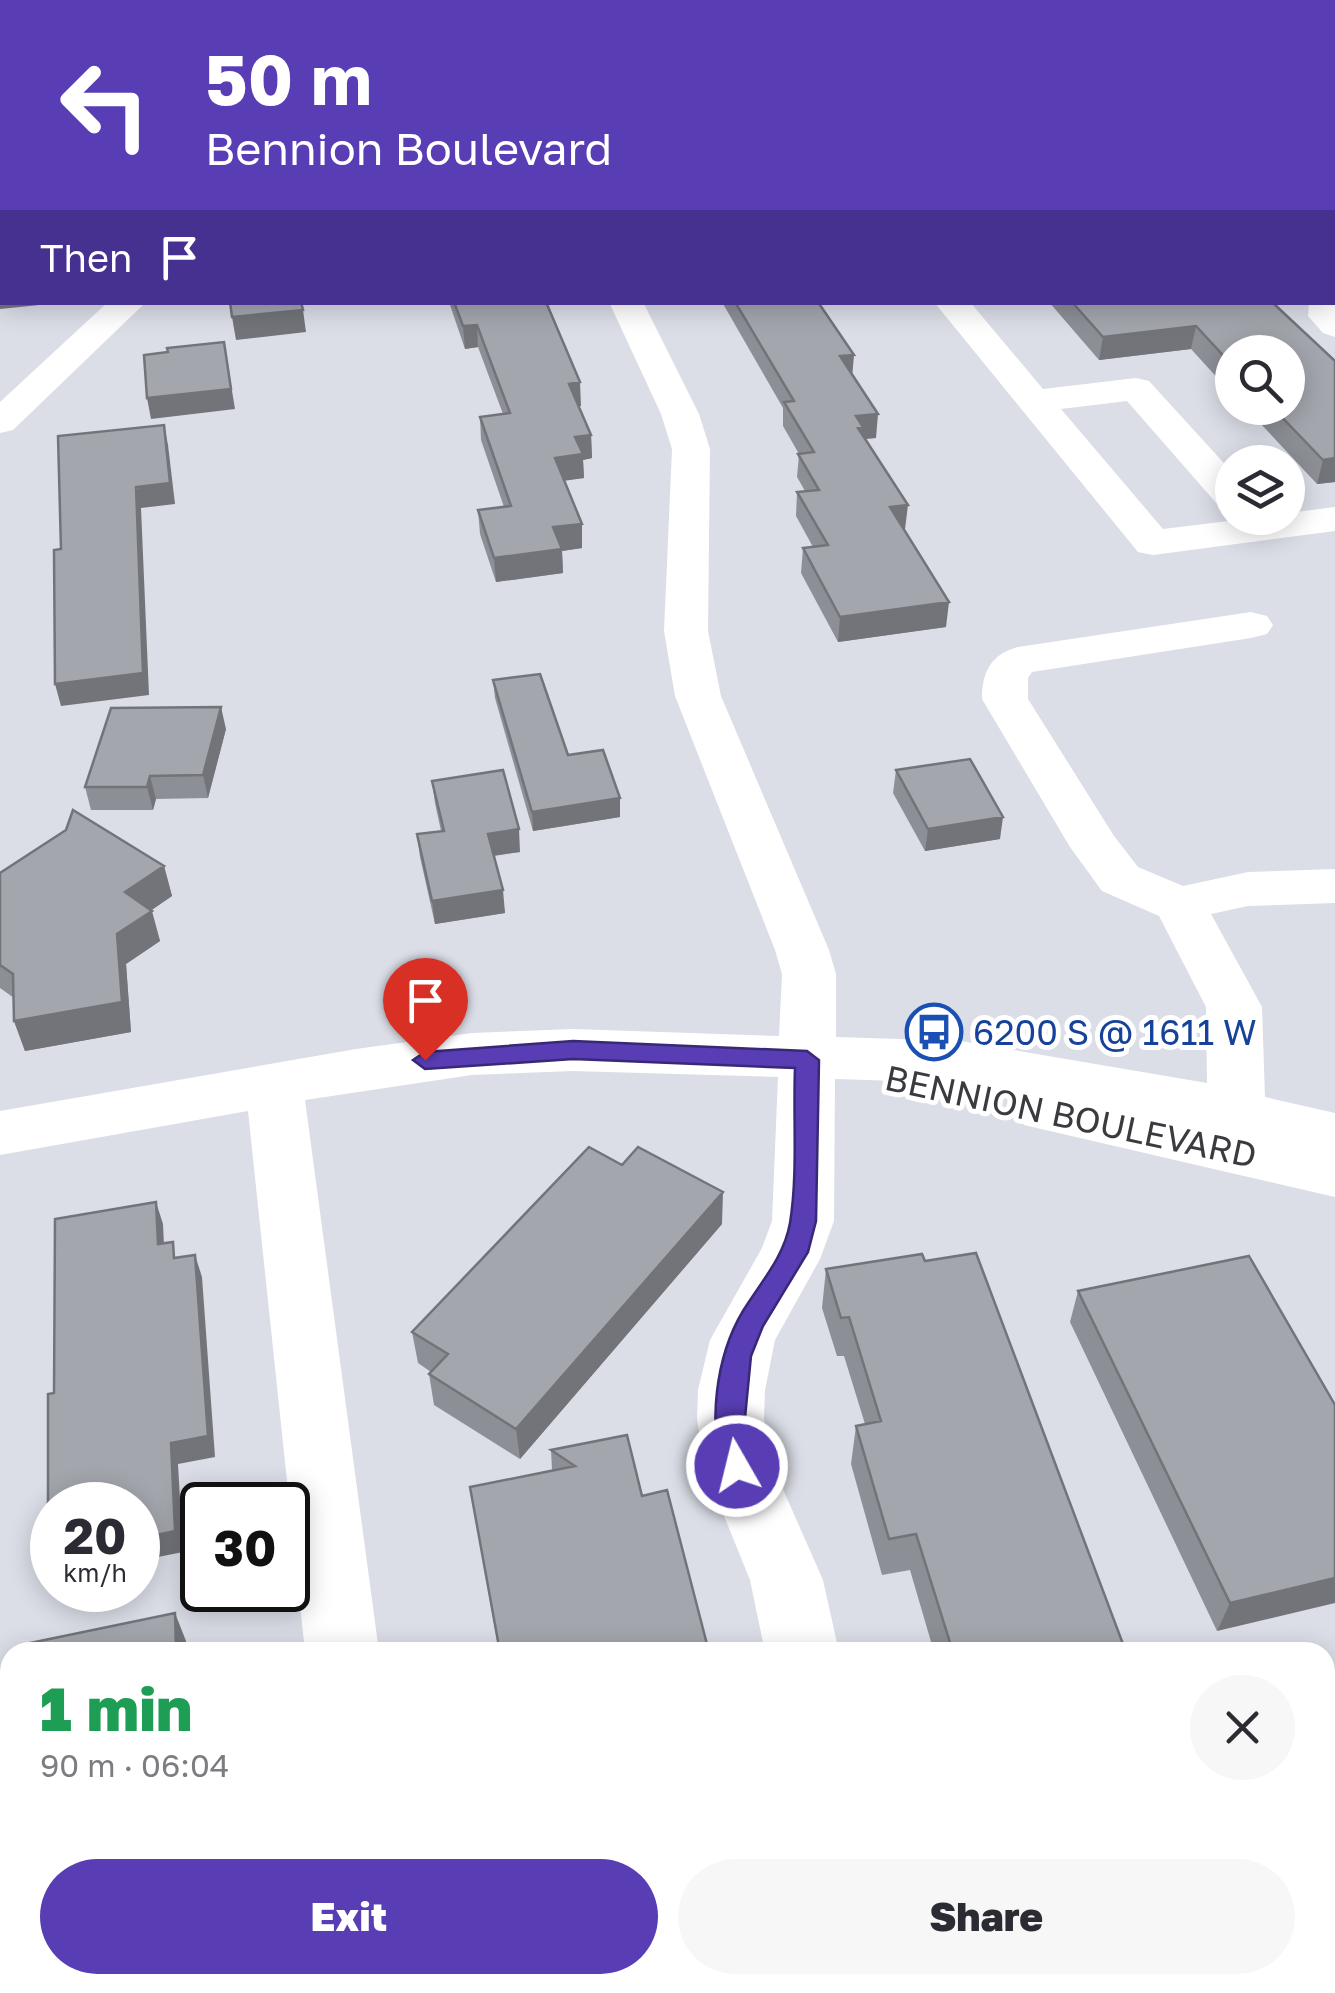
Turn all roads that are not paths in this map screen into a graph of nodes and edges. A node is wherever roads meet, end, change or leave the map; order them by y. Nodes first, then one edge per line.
1 (127, 305) edge
2 (627, 305) edge
3 (954, 305) edge
4 (1329, 305) edge
5 (1335, 326) edge
6 (1034, 401) junction
7 (0, 422) edge
8 (1215, 477) edge
9 (1335, 518) edge
10 (1305, 520) edge
11 (1215, 531) edge
12 (1251, 624) dead end
13 (1335, 886) edge
14 (1179, 904) junction
15 (807, 1060) junction
16 (274, 1085) junction
17 (1236, 1112) junction
18 (0, 1133) edge
19 (1335, 1135) edge
20 (1335, 1174) edge
21 (341, 1642) edge
22 (800, 1642) edge

1 - 7 street
2 - 15 street
3 - 6 street
4 - 5 street
6 - 8 street
6 - 11 street
9 - 10 street
12 - 14 street
13 - 14 street
14 - 17 street
15 - 16 street, BENNION BOULEVARD
15 - 17 street, BENNION BOULEVARD
15 - 20 street, BENNION BOULEVARD
15 - 22 street
16 - 18 street, BENNION BOULEVARD
16 - 21 street
17 - 19 street, BENNION BOULEVARD

